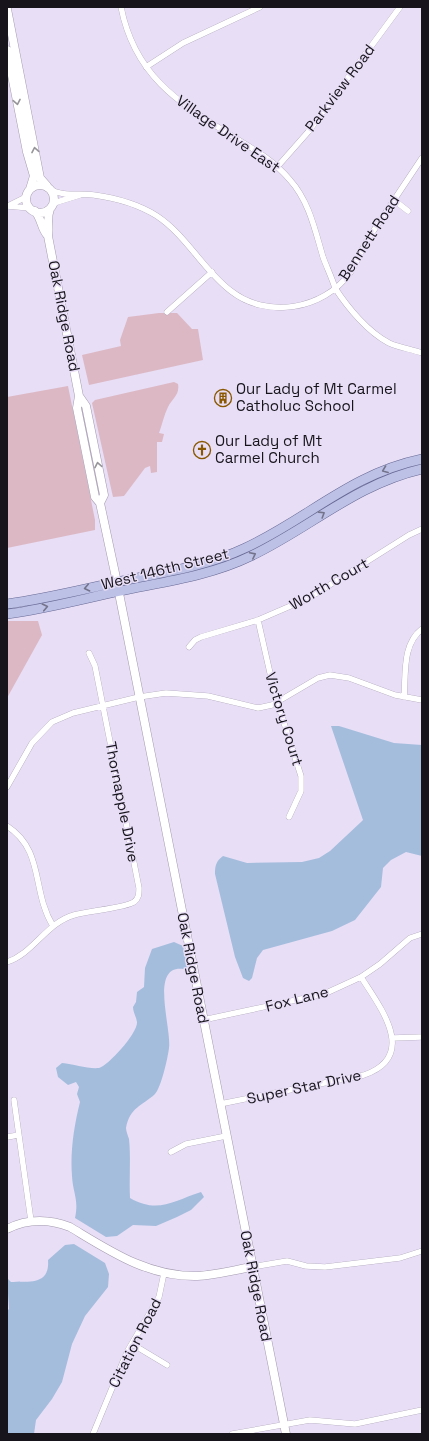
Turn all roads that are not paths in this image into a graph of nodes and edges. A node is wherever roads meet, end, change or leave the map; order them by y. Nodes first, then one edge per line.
1 (121, 7) edge
2 (260, 7) edge
3 (400, 7) edge
4 (7, 9) edge
5 (7, 50) edge
6 (146, 67) junction
7 (422, 158) edge
8 (278, 166) junction
9 (48, 187) junction
10 (28, 192) junction
11 (80, 195) junction
12 (394, 200) junction
13 (8, 206) edge
14 (52, 206) junction
15 (33, 210) junction
16 (408, 211) dead end
17 (48, 236) junction
18 (212, 272) junction
19 (335, 288) junction
20 (167, 312) dead end
21 (422, 352) edge
22 (422, 459) edge
23 (422, 469) edge
24 (422, 529) edge
25 (118, 587) junction
26 (7, 604) edge
27 (7, 614) edge
28 (258, 620) junction
29 (422, 629) edge
30 (189, 647) dead end
31 (89, 653) dead end
32 (140, 697) junction
33 (404, 697) junction
34 (422, 700) edge
35 (277, 702) junction
36 (103, 706) junction
37 (7, 787) edge
38 (289, 817) dead end
39 (7, 826) edge
40 (52, 926) junction
41 (422, 934) edge
42 (7, 962) edge
43 (361, 977) junction
44 (204, 1020) junction
45 (422, 1037) edge
46 (393, 1038) junction
47 (14, 1100) dead end
48 (220, 1104) junction
49 (19, 1135) junction
50 (226, 1136) junction
51 (7, 1137) edge
52 (171, 1152) dead end
53 (31, 1221) junction
54 (7, 1229) edge
55 (422, 1251) edge
56 (252, 1267) junction
57 (164, 1272) junction
58 (132, 1344) junction
59 (167, 1365) dead end
60 (422, 1410) edge
61 (284, 1423) junction
62 (93, 1434) edge
63 (232, 1434) edge
64 (286, 1434) edge

1 - 6 street, Village Drive East
2 - 6 street
3 - 8 street, Parkview Road
9 -> 4 street
5 -> 10 street
6 - 8 street, Village Drive East
7 - 12 street, Bennett Road
8 - 19 street, Village Drive East
9 - 10 street
9 - 11 street, Bennett Road
9 - 14 street
10 - 13 street
10 - 15 street
11 - 14 street, Bennett Road
11 - 18 street, Bennett Road
12 - 16 street
12 - 19 street, Bennett Road
13 - 15 street
14 - 15 street
14 - 17 street, Oak Ridge Road
15 - 17 street, Oak Ridge Road
17 - 25 street, Oak Ridge Road
18 - 19 street, Bennett Road
18 - 20 street
19 - 21 street
22 -> 25 main road, West 146th Street
25 -> 23 main road, West 146th Street
24 - 28 street, Worth Court
25 -> 26 main road, West 146th Street
27 -> 25 main road, West 146th Street
25 - 32 street, Oak Ridge Road
28 - 30 street, Worth Court
28 - 35 street, Victory Court
29 - 33 street
31 - 36 street, Thornapple Drive
32 - 35 street
32 - 36 street
32 - 44 street, Oak Ridge Road
33 - 34 street
33 - 35 street
35 - 38 street, Victory Court
36 - 37 street
36 - 40 street, Thornapple Drive
39 - 40 street
40 - 42 street
41 - 43 street, Fox Lane
43 - 44 street, Fox Lane
43 - 46 street
44 - 48 street, Oak Ridge Road
45 - 46 street
46 - 48 street, Super Star Drive
47 - 49 street
48 - 50 street, Oak Ridge Road
49 - 51 street
49 - 53 street
50 - 52 street
50 - 56 street, Oak Ridge Road
53 - 54 street
53 - 57 street
55 - 56 street
56 - 57 street
56 - 61 street, Oak Ridge Road
57 - 58 street, Citation Road
58 - 59 street
58 - 62 street, Citation Road
60 - 61 street
61 - 63 street
61 - 64 street, Oak Ridge Road

